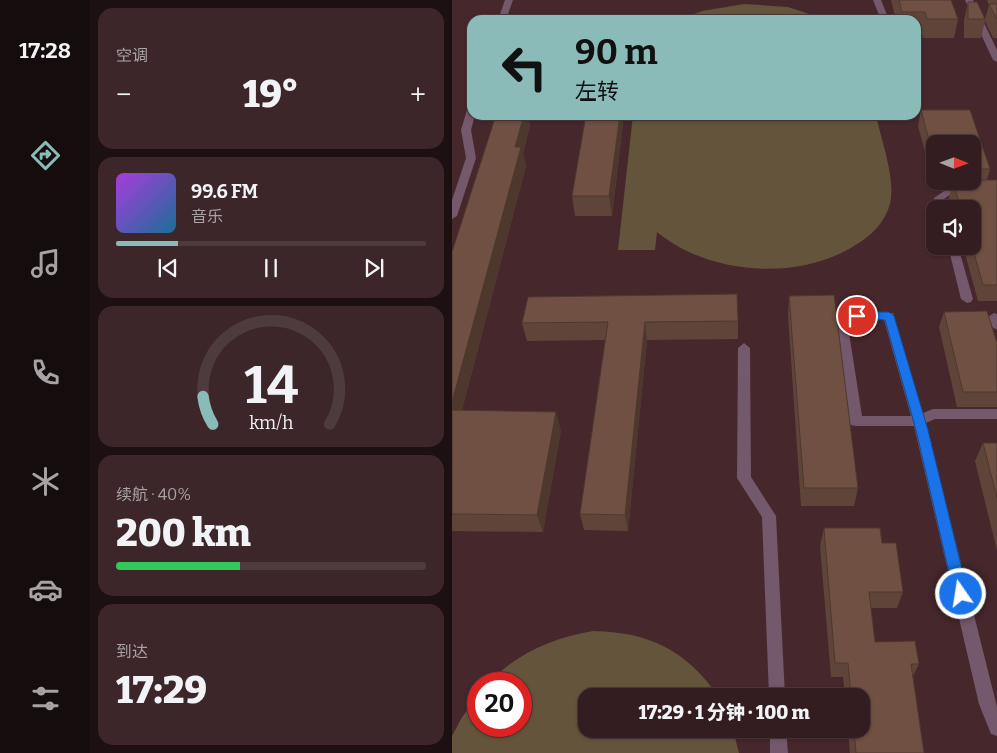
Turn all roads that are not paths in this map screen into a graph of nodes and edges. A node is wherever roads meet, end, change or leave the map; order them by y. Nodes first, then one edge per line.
1 (510, 0) edge
2 (877, 0) edge
3 (969, 0) edge
4 (504, 15) edge
5 (883, 15) edge
6 (996, 60) edge
7 (469, 120) edge
8 (996, 190) edge
9 (940, 200) edge
10 (452, 216) edge
11 (955, 255) edge
12 (967, 299) dead end
13 (744, 348) dead end
14 (996, 414) edge
15 (919, 421) junction
16 (777, 688) edge
17 (996, 728) edge
18 (778, 738) edge
19 (779, 753) edge

1 - 4 street
2 - 5 street
3 - 6 street
7 - 10 street
8 - 9 street
11 - 12 street
13 - 16 street
14 - 15 street
15 - 15 street
15 - 17 street
18 - 19 street

